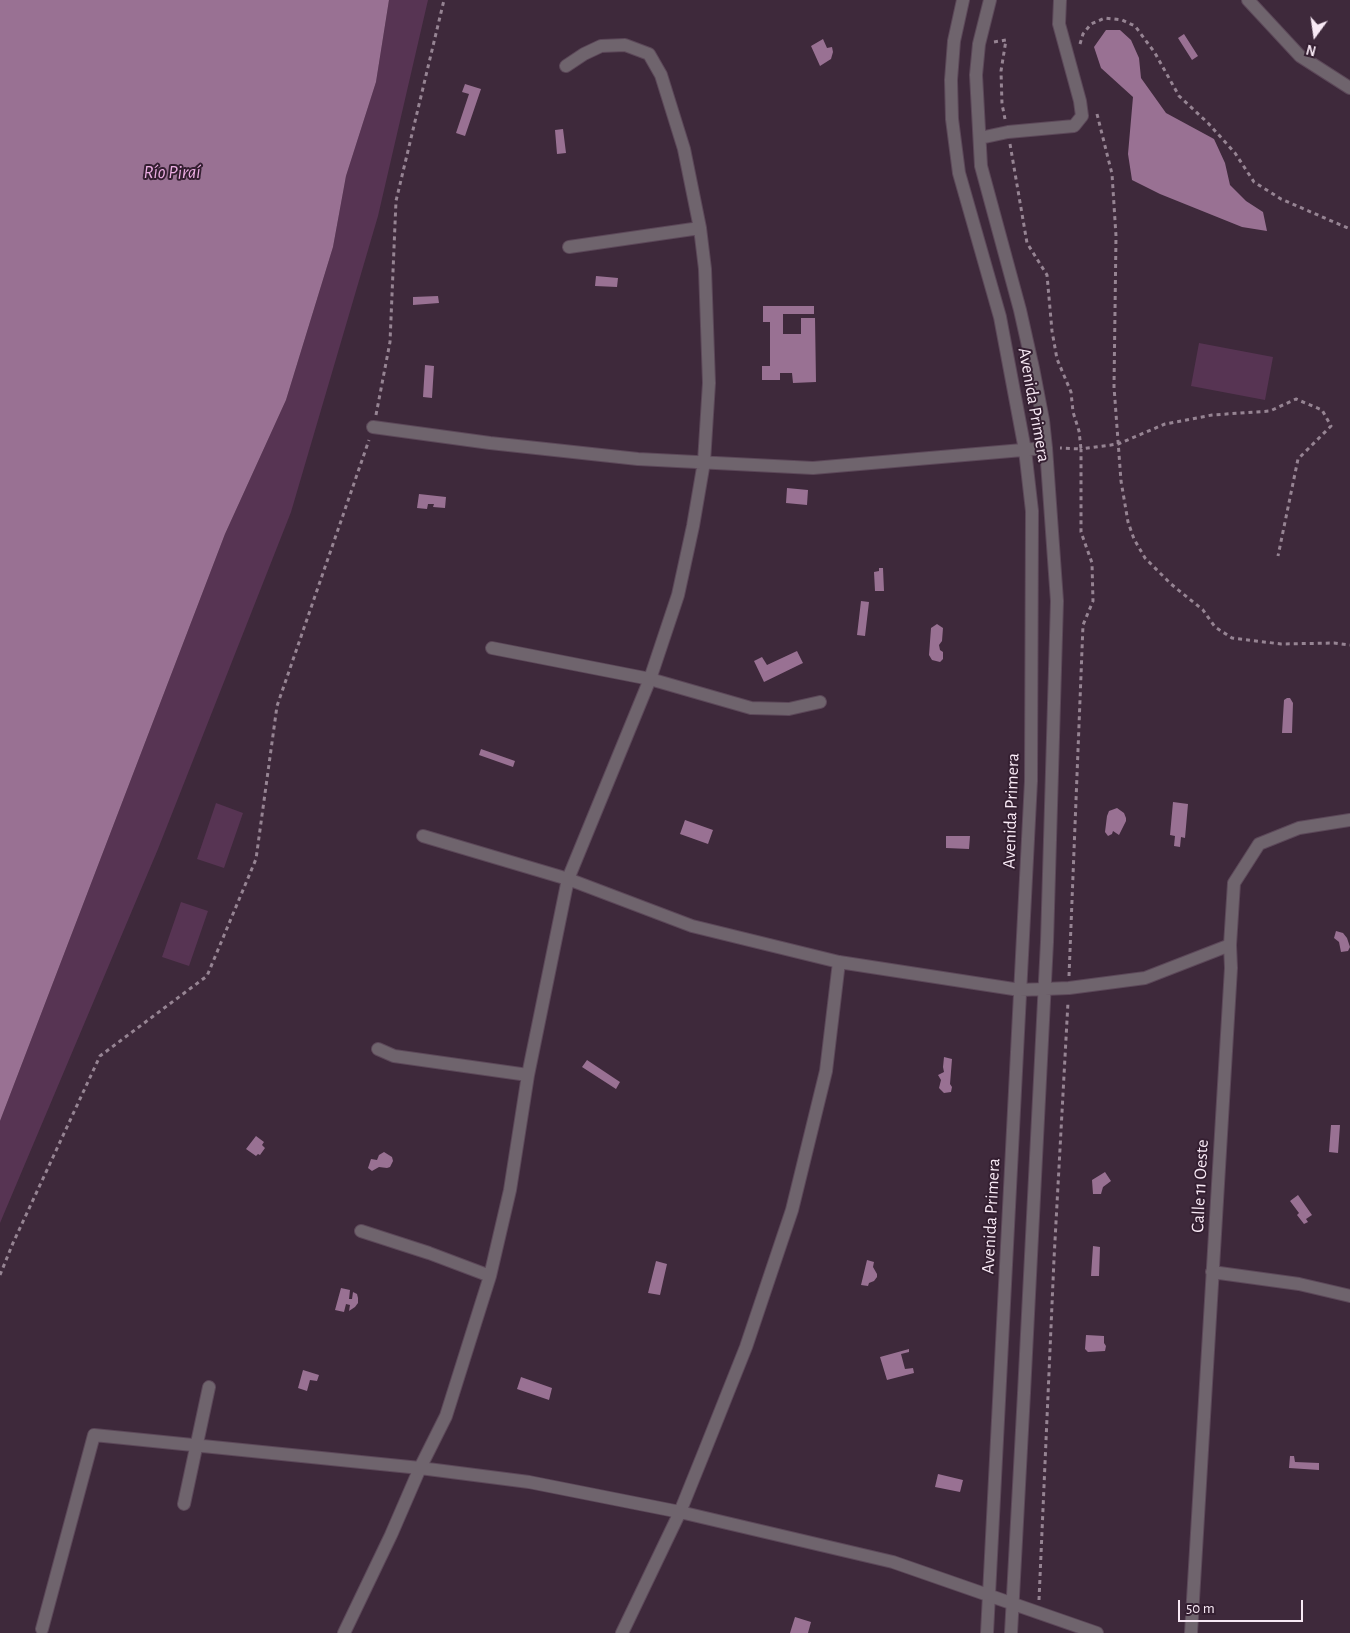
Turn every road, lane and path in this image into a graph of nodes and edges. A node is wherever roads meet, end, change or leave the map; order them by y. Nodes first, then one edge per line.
1 (444, 0) edge
2 (963, 0) edge
3 (990, 0) edge
4 (1060, 0) edge
5 (1248, 0) edge
6 (979, 44) junction
7 (1078, 52) dead end
8 (566, 66) dead end
9 (1350, 88) edge
10 (1095, 109) dead end
11 (1008, 132) junction
12 (980, 138) junction
13 (700, 228) junction
14 (1350, 228) edge
15 (569, 247) dead end
16 (374, 427) junction
17 (1118, 444) junction
18 (1046, 448) junction
19 (1082, 449) junction
20 (1025, 450) junction
21 (704, 462) junction
22 (1278, 556) dead end
23 (1350, 645) edge
24 (492, 648) dead end
25 (650, 679) junction
26 (820, 702) dead end
27 (1350, 820) edge
28 (423, 836) dead end
29 (568, 879) junction
30 (1230, 945) junction
31 (839, 962) junction
32 (1069, 988) junction
33 (1043, 989) junction
34 (1020, 990) junction
35 (378, 1049) dead end
36 (528, 1075) junction
37 (361, 1231) dead end
38 (1212, 1272) junction
39 (0, 1275) edge
40 (490, 1276) junction
41 (1350, 1296) edge
42 (209, 1387) dead end
43 (197, 1446) junction
44 (420, 1468) junction
45 (184, 1504) dead end
46 (680, 1512) junction
47 (989, 1596) junction
48 (1013, 1602) junction
49 (1039, 1612) junction
50 (42, 1629) dead end
51 (344, 1633) edge
52 (622, 1633) edge
53 (987, 1633) edge
54 (1011, 1633) edge
55 (1097, 1633) edge
56 (1191, 1633) edge

1 - 16 path
2 - 20 street, Avenida Primera
3 - 6 street, Avenida Primera
4 - 11 street
5 - 9 street
6 - 11 path
6 - 12 street, Avenida Primera
7 - 14 path
8 - 13 street
10 - 17 path
11 - 12 street
11 - 19 path
12 - 18 street, Avenida Primera
13 - 15 street
13 - 21 street
16 - 21 street
16 - 39 path
17 - 19 path
17 - 22 path
17 - 23 path
18 - 19 path
18 - 20 street
18 - 33 street, Avenida Primera
19 - 32 path
20 - 21 street
20 - 34 street, Avenida Primera
21 - 25 street
24 - 25 street
25 - 26 street
25 - 29 street
27 - 30 street, Calle 11 Oeste
28 - 29 street
29 - 31 street
29 - 36 street
30 - 32 street
30 - 38 street, Calle 11 Oeste
31 - 34 street
31 - 46 street
32 - 33 street
32 - 49 path
33 - 34 street
33 - 48 street, Avenida Primera
34 - 47 street, Avenida Primera
35 - 36 street
36 - 40 street
37 - 40 street
38 - 41 street
38 - 56 street, Calle 11 Oeste
40 - 44 street
42 - 43 street
43 - 44 street
43 - 45 street
43 - 50 street
44 - 46 street
44 - 51 street
46 - 47 street
46 - 52 street
47 - 48 street
47 - 53 street, Avenida Primera
48 - 49 street
48 - 54 street, Avenida Primera
49 - 55 street

